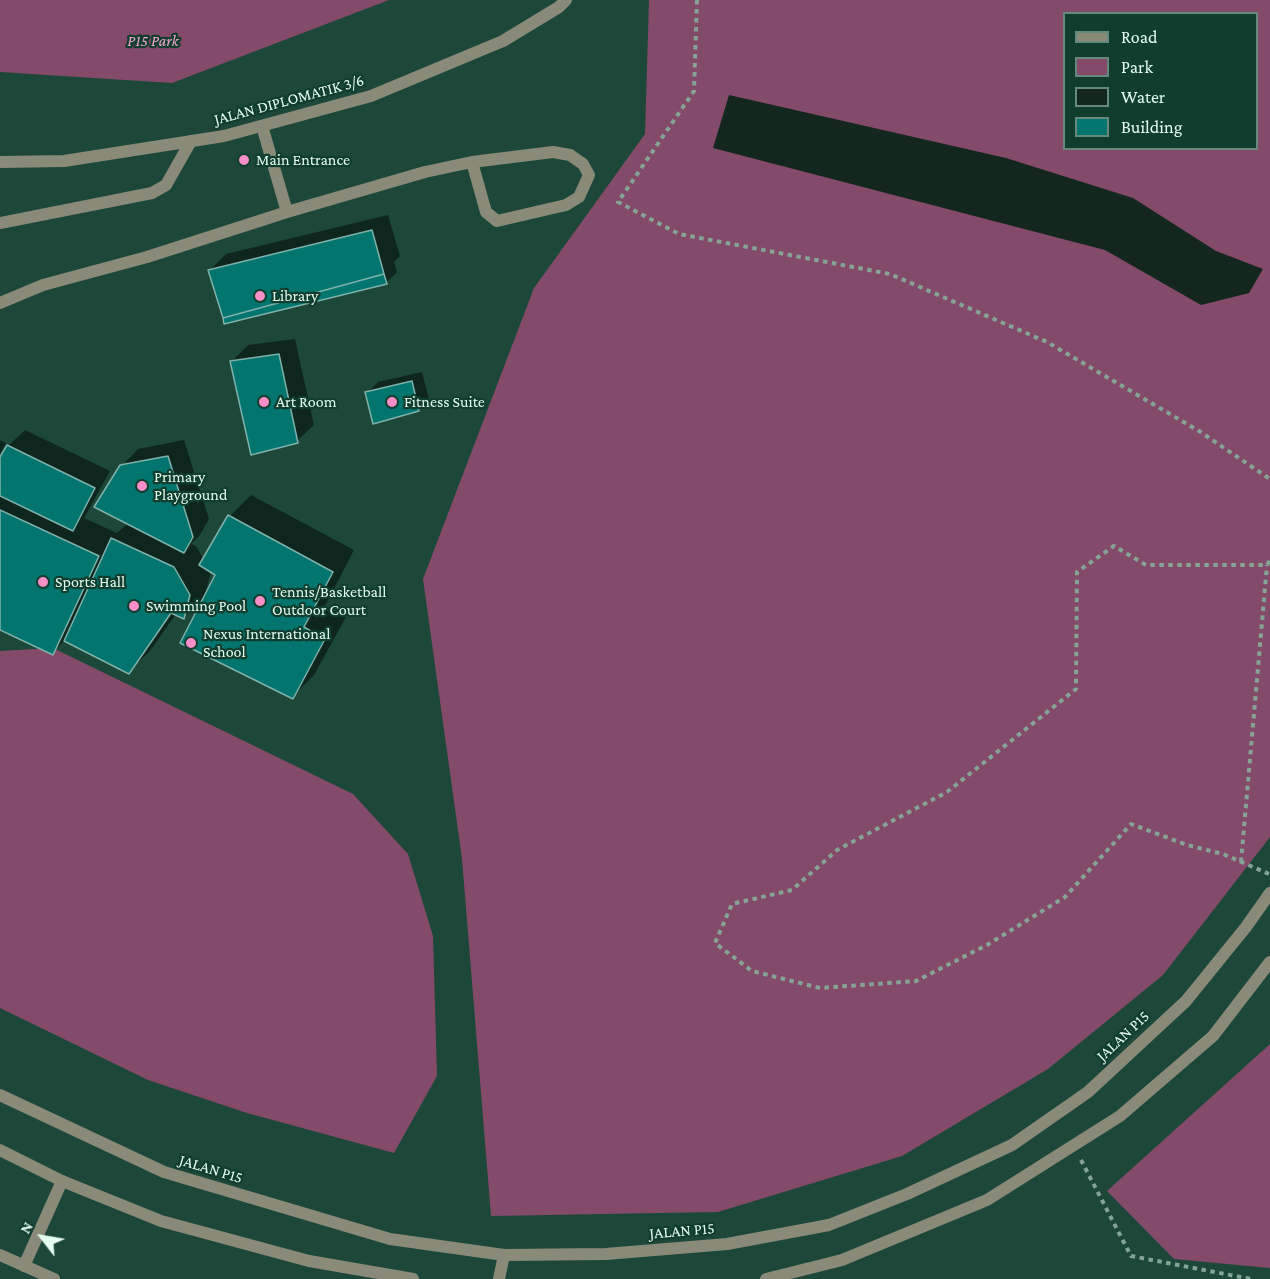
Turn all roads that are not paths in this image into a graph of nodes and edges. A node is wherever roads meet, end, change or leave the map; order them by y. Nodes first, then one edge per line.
1 (566, 0) edge
2 (262, 126) junction
3 (191, 141) junction
4 (0, 162) edge
5 (472, 162) junction
6 (287, 212) junction
7 (0, 223) edge
8 (0, 303) edge
9 (1270, 893) edge
10 (1270, 962) edge
11 (0, 1095) edge
12 (0, 1150) edge
13 (62, 1181) junction
14 (0, 1255) edge
15 (504, 1255) junction
16 (24, 1266) junction
17 (54, 1279) edge
18 (413, 1279) edge
19 (499, 1279) edge
20 (766, 1279) edge

1 - 2 street, JALAN DIPLOMATIK 3/6
2 - 3 street, JALAN DIPLOMATIK 3/6
2 - 6 street
3 - 4 street, JALAN DIPLOMATIK 3/6
3 - 7 street
5 - 5 street
5 - 6 street
6 - 8 street
9 - 15 street, JALAN P15
10 - 20 street
11 - 15 street, JALAN P15
12 - 13 street
13 - 16 street
13 - 18 street
14 - 16 street
15 - 19 street
16 - 17 street

